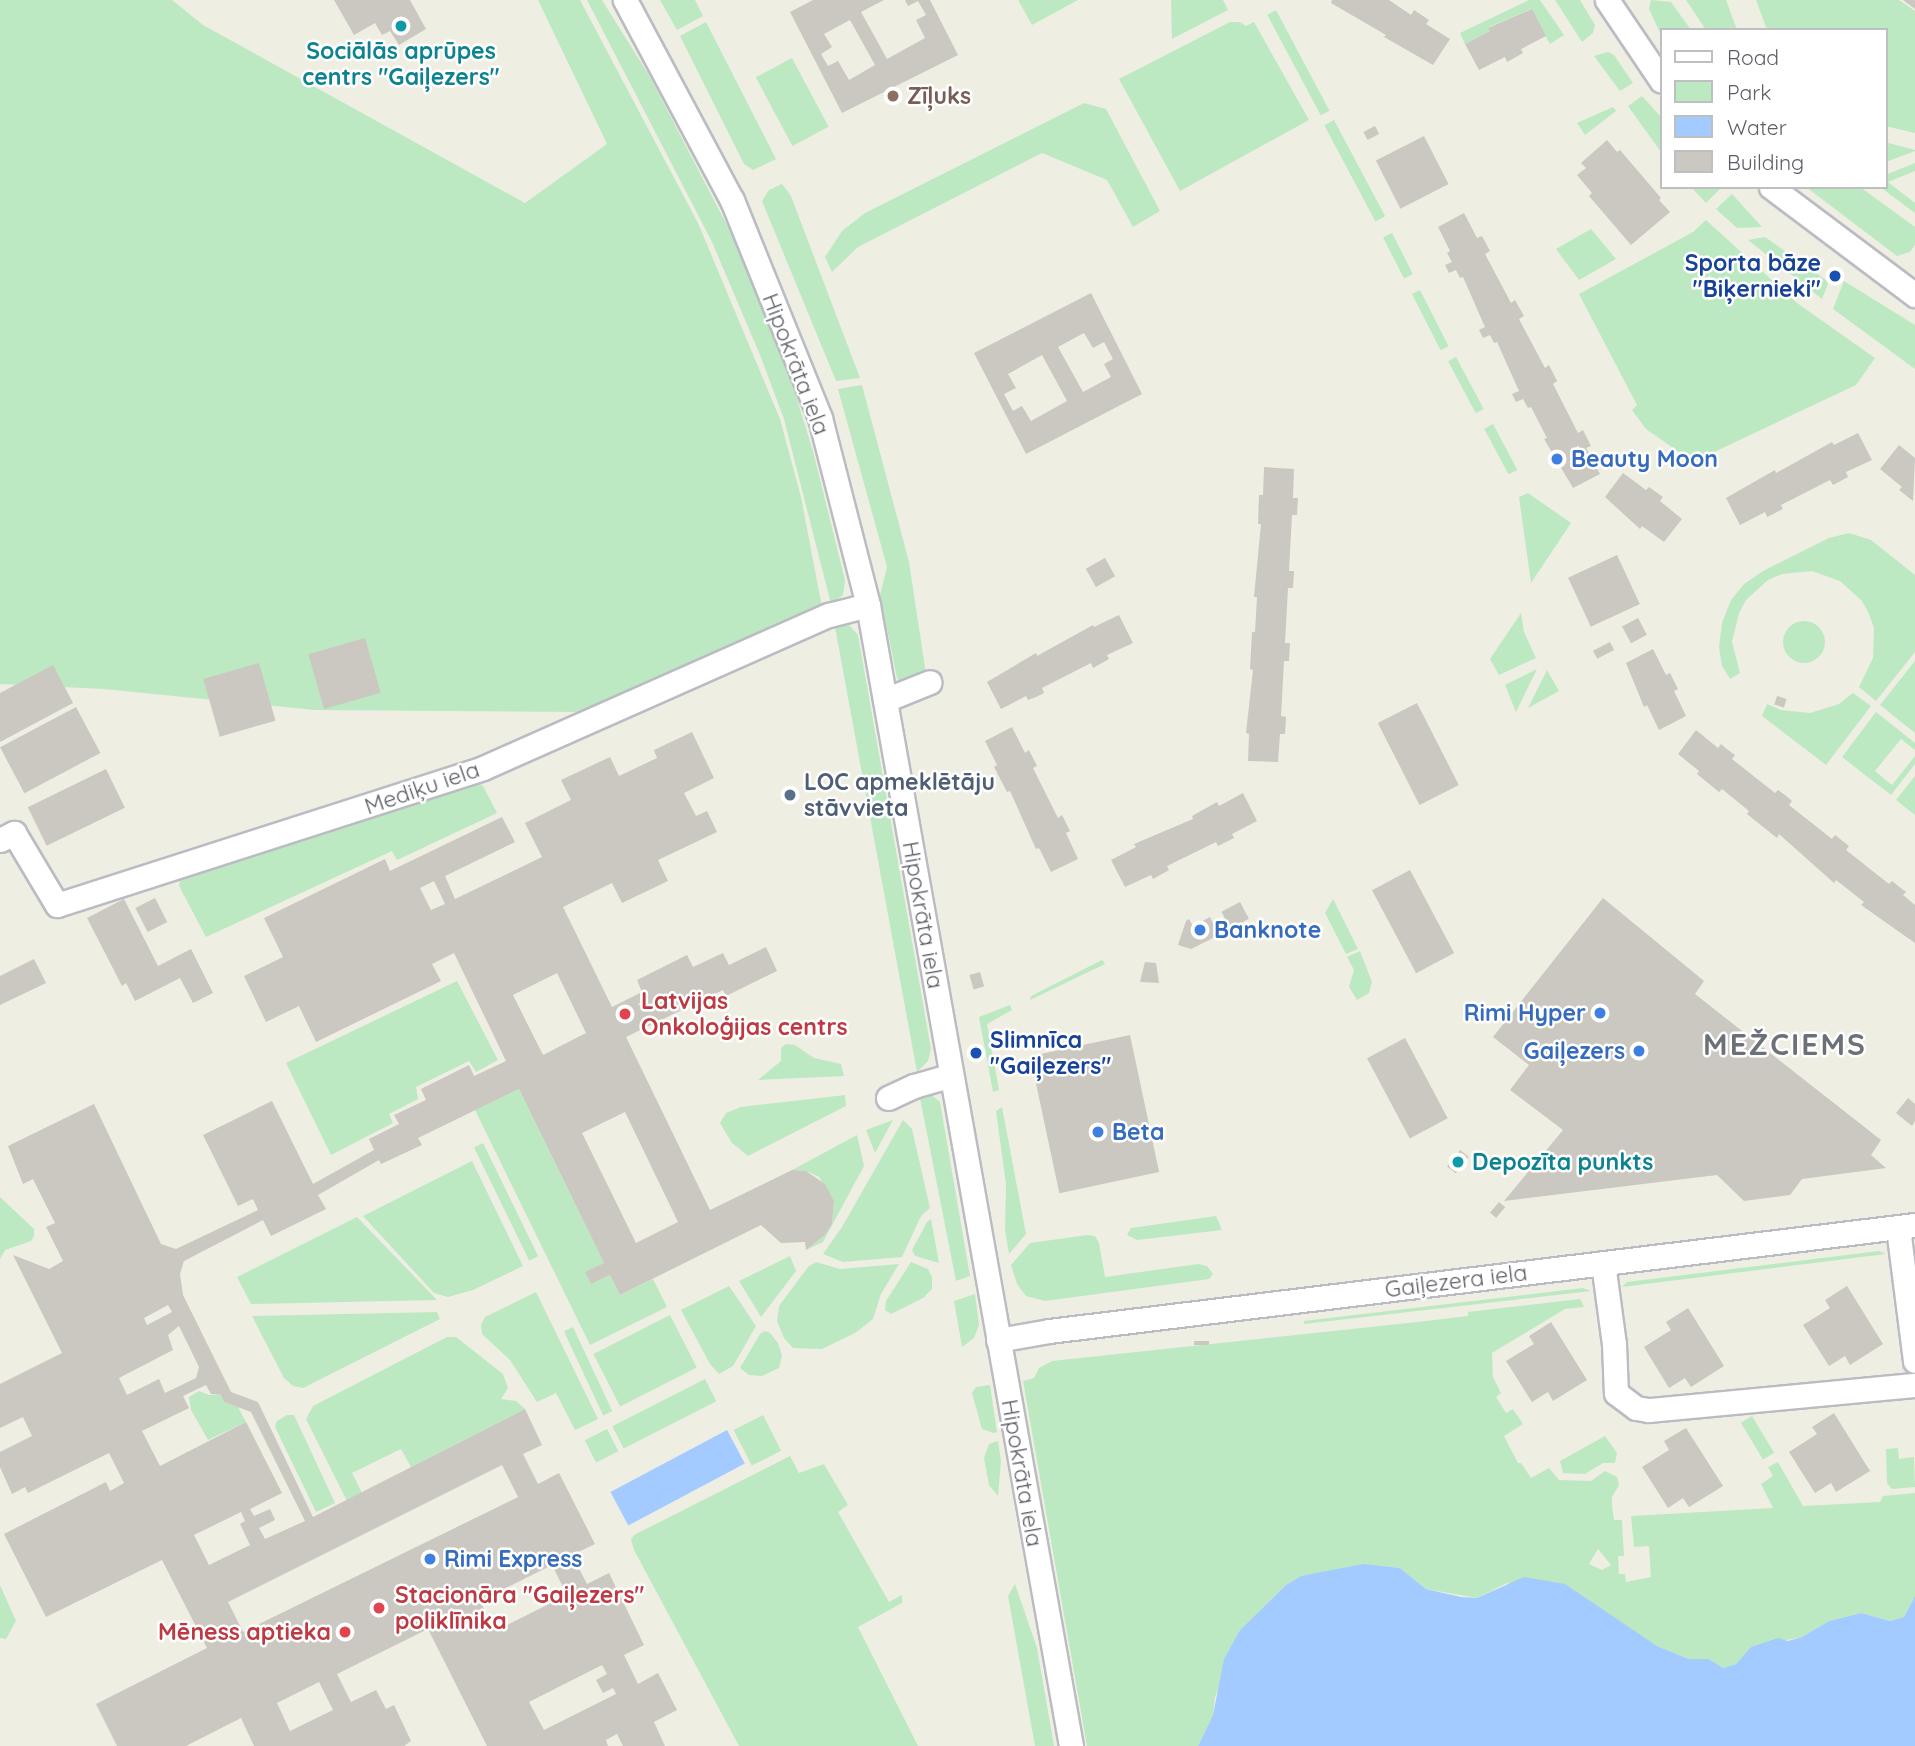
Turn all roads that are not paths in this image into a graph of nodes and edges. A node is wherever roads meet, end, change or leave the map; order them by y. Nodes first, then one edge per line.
1 (625, 0) edge
2 (1607, 0) edge
3 (1660, 79) edge
4 (1774, 189) edge
5 (1915, 295) edge
6 (868, 605) junction
7 (930, 682) dead end
8 (885, 701) junction
9 (0, 840) edge
10 (950, 1076) junction
11 (888, 1098) dead end
12 (1906, 1226) edge
13 (1603, 1263) junction
14 (998, 1340) junction
15 (1915, 1361) edge
16 (1915, 1385) edge
17 (1071, 1746) edge

1 - 6 street, Hipokrāta iela
2 - 3 street
4 - 5 street
6 - 8 street, Hipokrāta iela
6 - 9 street, Mediķu iela
7 - 8 street
8 - 10 street, Hipokrāta iela
10 - 11 street
10 - 14 street, Hipokrāta iela
12 - 13 street, Gaiļezera iela
12 - 15 street
13 - 14 street, Gaiļezera iela
13 - 16 street
14 - 17 street, Hipokrāta iela

